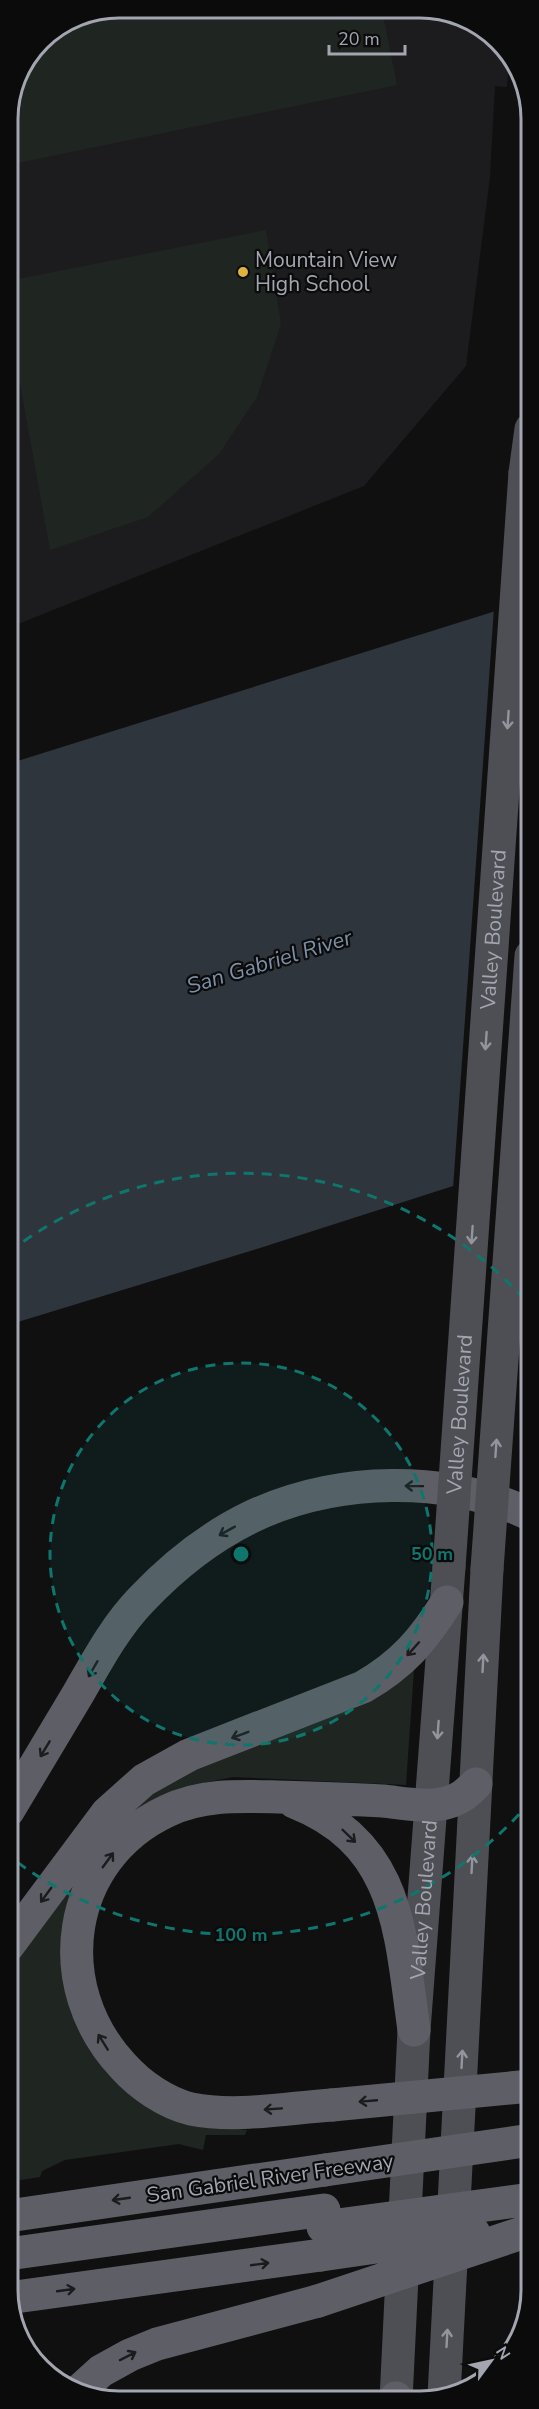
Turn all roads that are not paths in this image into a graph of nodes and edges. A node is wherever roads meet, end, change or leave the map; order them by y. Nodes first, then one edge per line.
1 (521, 531) edge
2 (521, 1095) edge
3 (521, 1511) edge
4 (447, 1602) junction
5 (476, 1784) junction
6 (18, 1794) edge
7 (281, 1797) junction
8 (432, 1805) junction
9 (18, 1933) edge
10 (414, 2030) junction
11 (521, 2087) edge
12 (521, 2141) edge
13 (521, 2183) edge
14 (521, 2201) edge
15 (18, 2215) edge
16 (521, 2225) edge
17 (323, 2231) junction
18 (521, 2233) edge
19 (18, 2253) edge
20 (18, 2271) edge
21 (18, 2296) edge
22 (86, 2385) edge
23 (444, 2388) edge
24 (396, 2391) edge

1 -> 4 main road, Valley Boulevard, bridge
5 -> 2 main road, Valley Boulevard, bridge
3 -> 6 highway
4 -> 8 main road, Valley Boulevard
4 -> 9 highway
5 - 8 highway
23 -> 5 main road, Valley Boulevard
7 - 8 highway
7 -> 10 highway
11 -> 7 highway, bridge
8 - 10 main road, Valley Boulevard
10 - 24 main road, Valley Boulevard
12 -> 15 highway, San Gabriel River Freeway, bridge
13 - 17 highway
14 - 17 highway, bridge
16 - 17 highway, bridge
17 - 19 highway
17 - 20 highway
21 -> 17 highway
22 -> 18 highway, bridge

